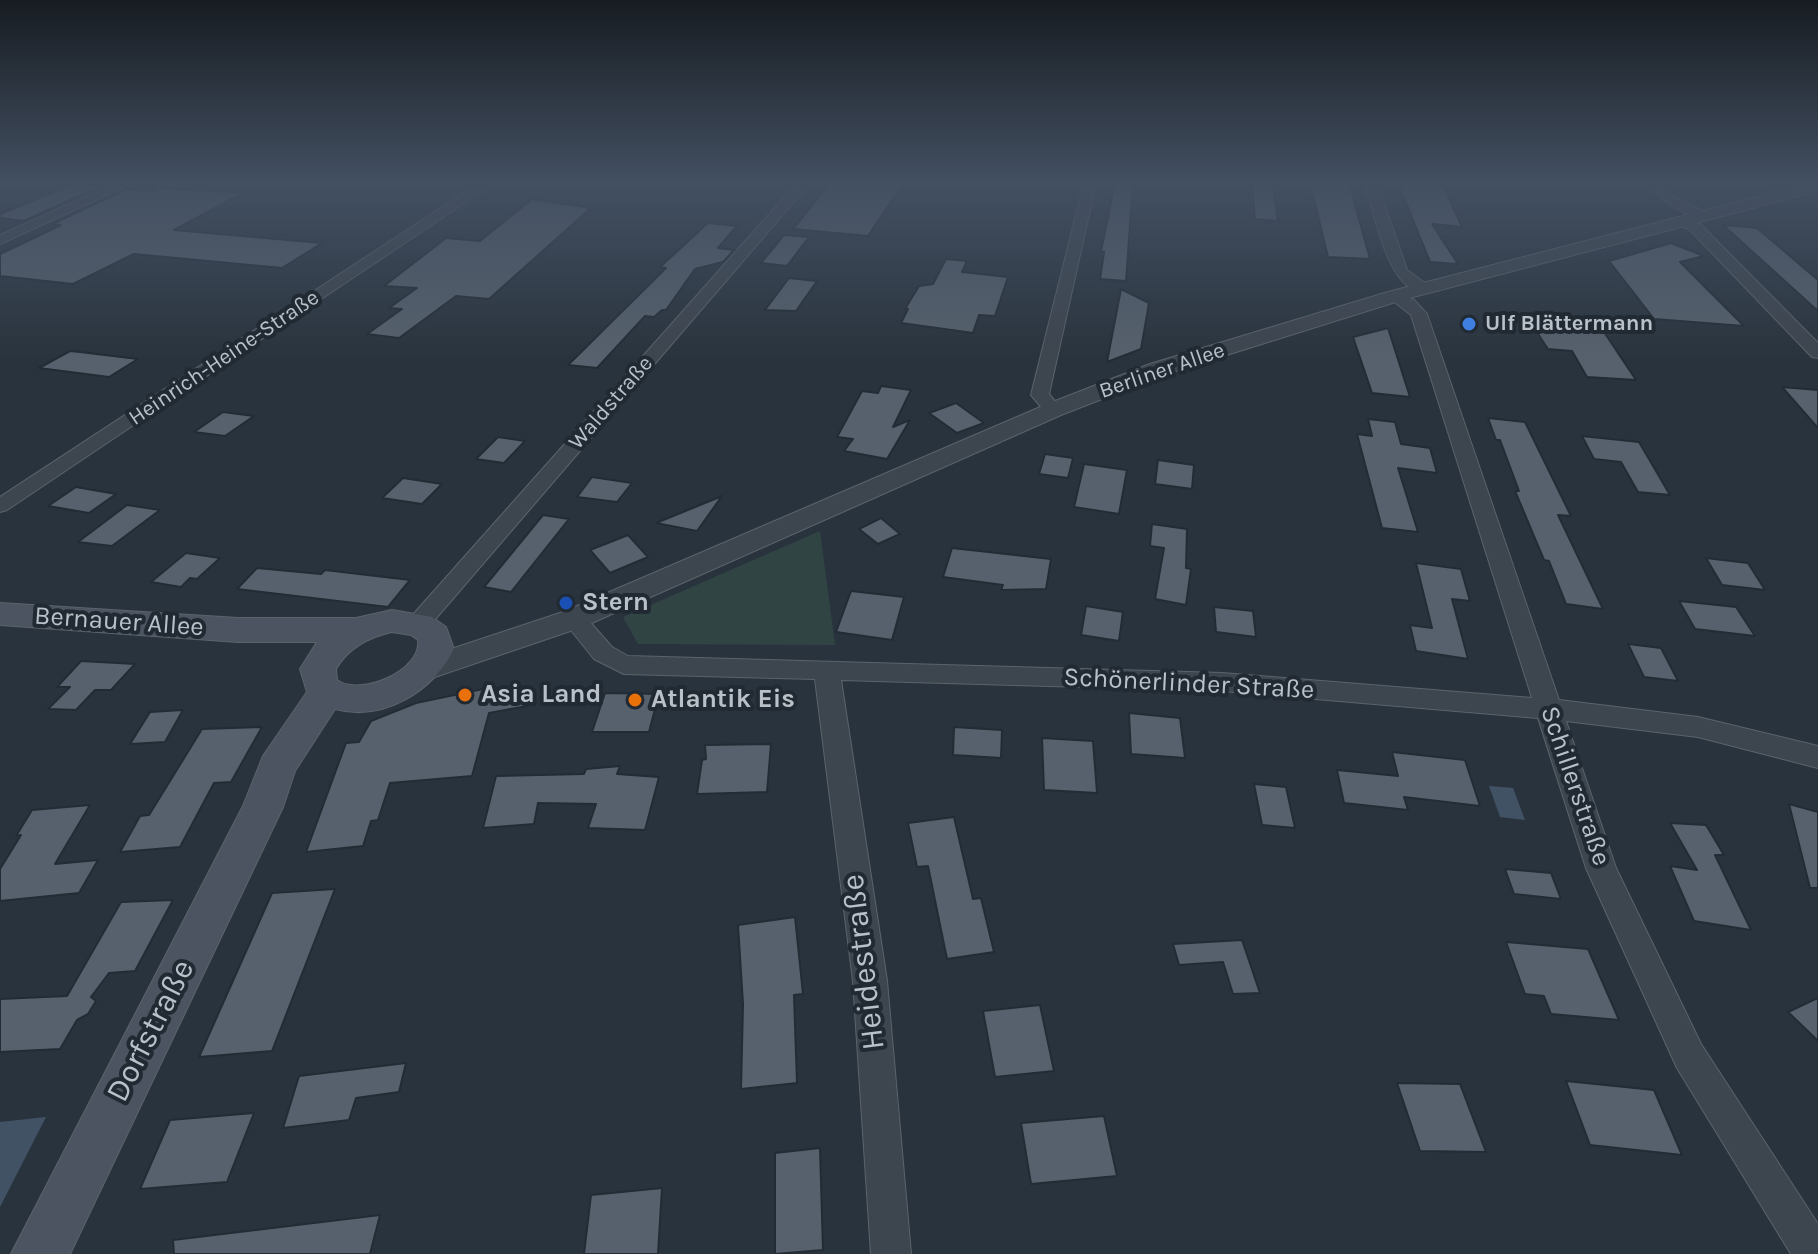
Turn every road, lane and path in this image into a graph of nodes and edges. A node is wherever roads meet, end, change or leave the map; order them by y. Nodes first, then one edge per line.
1 (400, 242) edge
2 (756, 242) edge
3 (1076, 242) edge
4 (1390, 242) edge
5 (1602, 242) edge
6 (1709, 242) edge
7 (1424, 289) junction
8 (1395, 296) junction
9 (1818, 353) edge
10 (1053, 410) junction
11 (0, 506) edge
12 (0, 614) edge
13 (574, 619) junction
14 (238, 630) junction
15 (358, 630) junction
16 (427, 644) junction
17 (827, 672) junction
18 (322, 680) junction
19 (370, 698) junction
20 (1549, 709) junction
21 (1818, 757) edge
22 (263, 807) junction
23 (40, 1254) edge
24 (891, 1254) edge
25 (1814, 1254) edge

1 - 11 street, Heinrich-Heine-Straße
2 - 16 street, Waldstraße
3 - 10 street
4 - 7 street
5 - 7 street, Berliner Allee
6 - 9 street
7 - 8 street, Berliner Allee
8 - 10 street, Berliner Allee
8 - 20 street, Schillerstraße
10 - 13 street, Berliner Allee
12 - 14 main road, Bernauer Allee
13 - 16 street, Berliner Allee
13 - 17 street, Schönerlinder Straße
14 - 15 main road, Bernauer Allee
14 - 18 main road, Bernauer Allee
15 - 16 main road
15 - 18 main road
16 - 19 main road
17 - 20 street, Schönerlinder Straße
17 - 24 street, Heidestraße
18 - 19 main road
18 - 22 main road, Dorfstraße
19 - 22 main road, Dorfstraße
20 - 21 street, Schönerlinder Straße
20 - 25 street, Schillerstraße
22 - 23 main road, Dorfstraße

